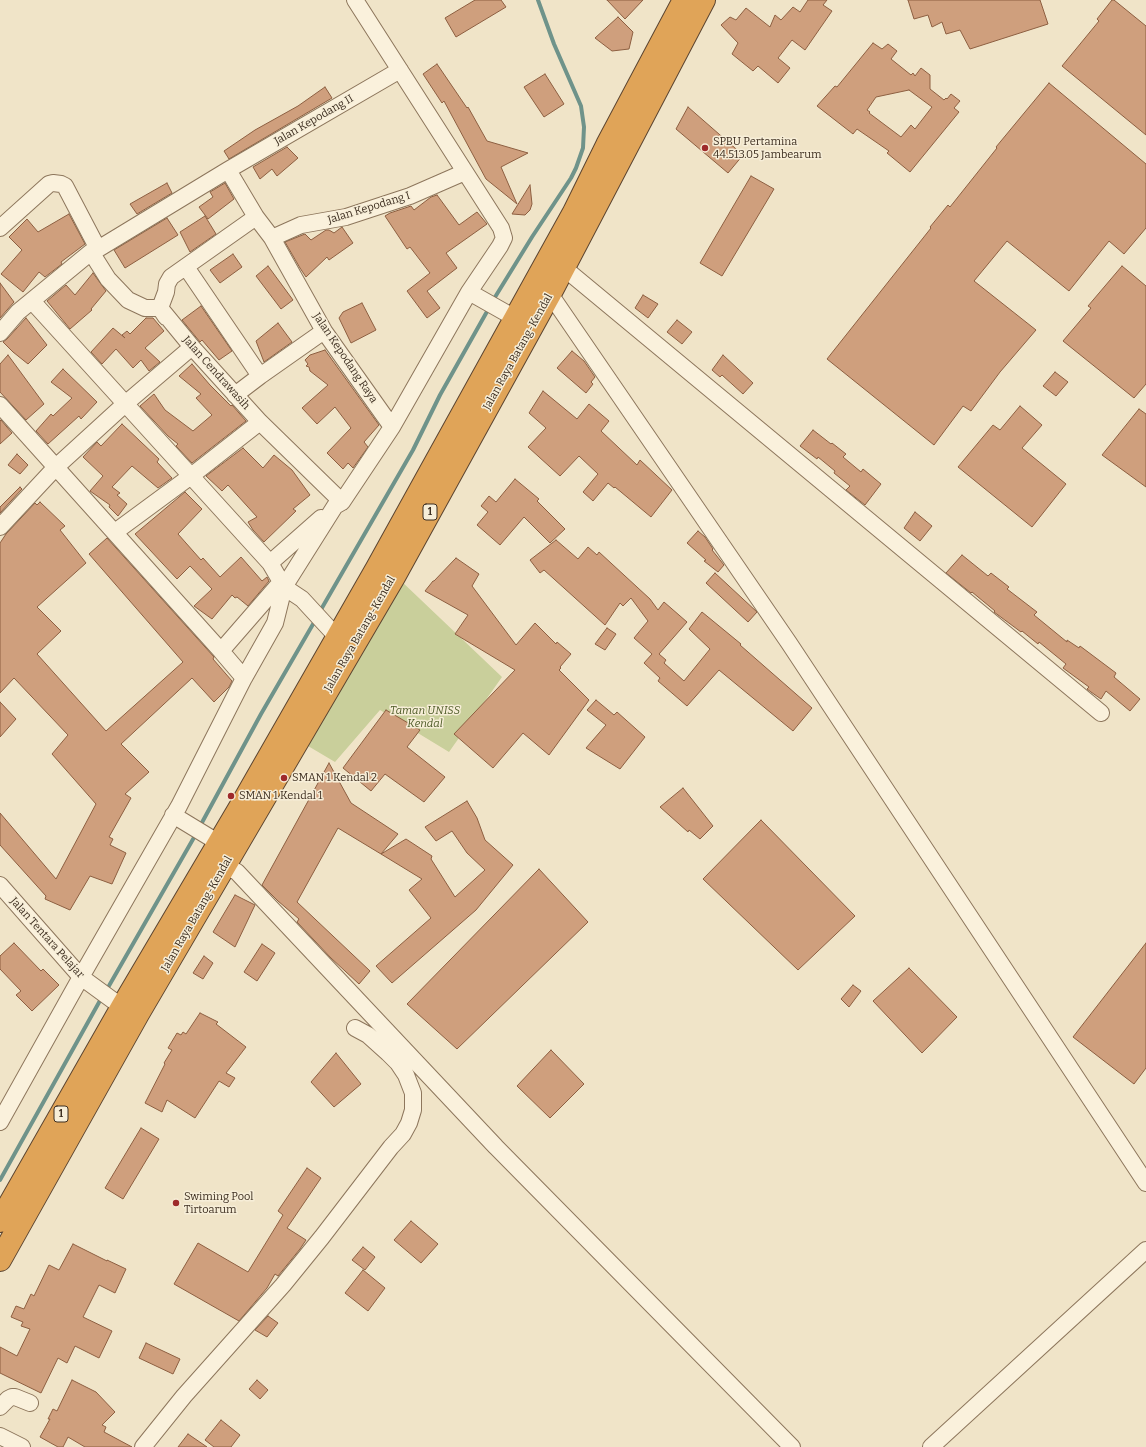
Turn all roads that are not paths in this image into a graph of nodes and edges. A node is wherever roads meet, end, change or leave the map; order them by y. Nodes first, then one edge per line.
1 (355, 0) edge
2 (684, 0) edge
3 (704, 0) edge
4 (400, 70) junction
5 (228, 170) junction
6 (465, 172) junction
7 (256, 217) junction
8 (0, 228) edge
9 (272, 238) junction
10 (94, 251) junction
11 (186, 267) junction
12 (564, 268) junction
13 (550, 294) junction
14 (472, 295) junction
15 (32, 301) junction
16 (160, 308) junction
17 (506, 314) junction
18 (324, 331) junction
19 (0, 333) edge
20 (192, 347) junction
21 (260, 376) junction
22 (235, 395) junction
23 (0, 404) edge
24 (125, 404) junction
25 (260, 422) junction
26 (392, 427) junction
27 (56, 467) junction
28 (191, 476) junction
29 (339, 504) junction
30 (0, 527) edge
31 (114, 532) junction
32 (270, 564) junction
33 (282, 584) junction
34 (338, 638) junction
35 (221, 651) junction
36 (244, 678) junction
37 (1101, 713) dead end
38 (177, 817) junction
39 (211, 838) junction
40 (225, 865) junction
41 (0, 885) edge
42 (84, 980) junction
43 (123, 1006) junction
44 (355, 1028) dead end
45 (0, 1122) edge
46 (1146, 1183) edge
47 (0, 1221) edge
48 (1146, 1250) edge
49 (0, 1260) edge
50 (30, 1403) dead end
51 (0, 1408) edge
52 (0, 1436) edge
53 (22, 1447) edge
54 (143, 1447) edge
55 (792, 1447) edge
56 (931, 1447) edge

1 - 4 street
2 - 17 highway, Jalan Raya Batang-Kendal / 1
3 - 12 highway, Jalan Raya Batang-Kendal / 1
4 - 5 street, Jalan Kepodang II
4 - 6 street
5 - 7 street, Jalan Kepodang Raya
5 - 10 street, Jalan Kepodang II
6 - 9 street, Jalan Kepodang I
6 - 14 street
7 - 9 street, Jalan Kepodang Raya
7 - 11 street
8 - 10 street
9 - 18 street, Jalan Kepodang Raya
10 - 15 street, Jalan Kepodang II
10 - 16 street
11 - 16 street
11 - 21 street
12 - 13 highway, Jalan Raya Batang-Kendal / 1
12 - 37 street
13 - 40 highway, Jalan Raya Batang-Kendal / 1
13 - 46 street
14 - 17 street
14 - 26 street
15 - 19 street, Jalan Kepodang II
15 - 24 street
16 - 20 street, Jalan Cendrawasih
17 - 34 highway, Jalan Raya Batang-Kendal / 1
18 - 21 street
18 - 26 street, Jalan Kepodang Raya
20 - 22 street, Jalan Cendrawasih
20 - 24 street
21 - 22 street
22 - 25 street, Jalan Cendrawasih
23 - 27 street
24 - 27 street
24 - 28 street
25 - 28 street
25 - 29 street, Jalan Cendrawasih
26 - 29 street
27 - 30 street
27 - 31 street
28 - 31 street
28 - 32 street
29 - 32 street
29 - 33 street
31 - 35 street
32 - 33 street
33 - 34 street
33 - 35 street
33 - 36 street
34 - 39 highway, Jalan Raya Batang-Kendal / 1
35 - 36 street
36 - 38 street
38 - 39 street
38 - 42 street
39 - 43 highway, Jalan Raya Batang-Kendal / 1
40 - 43 highway, Jalan Raya Batang-Kendal / 1
40 - 55 street
41 - 42 street, Jalan Tentara Pelajar
42 - 43 street, Jalan Tentara Pelajar
42 - 45 street
43 - 47 highway, Jalan Raya Batang-Kendal / 1
43 - 49 highway, Jalan Raya Batang-Kendal / 1
44 - 54 street
48 - 56 street
50 - 51 street
52 - 53 street

